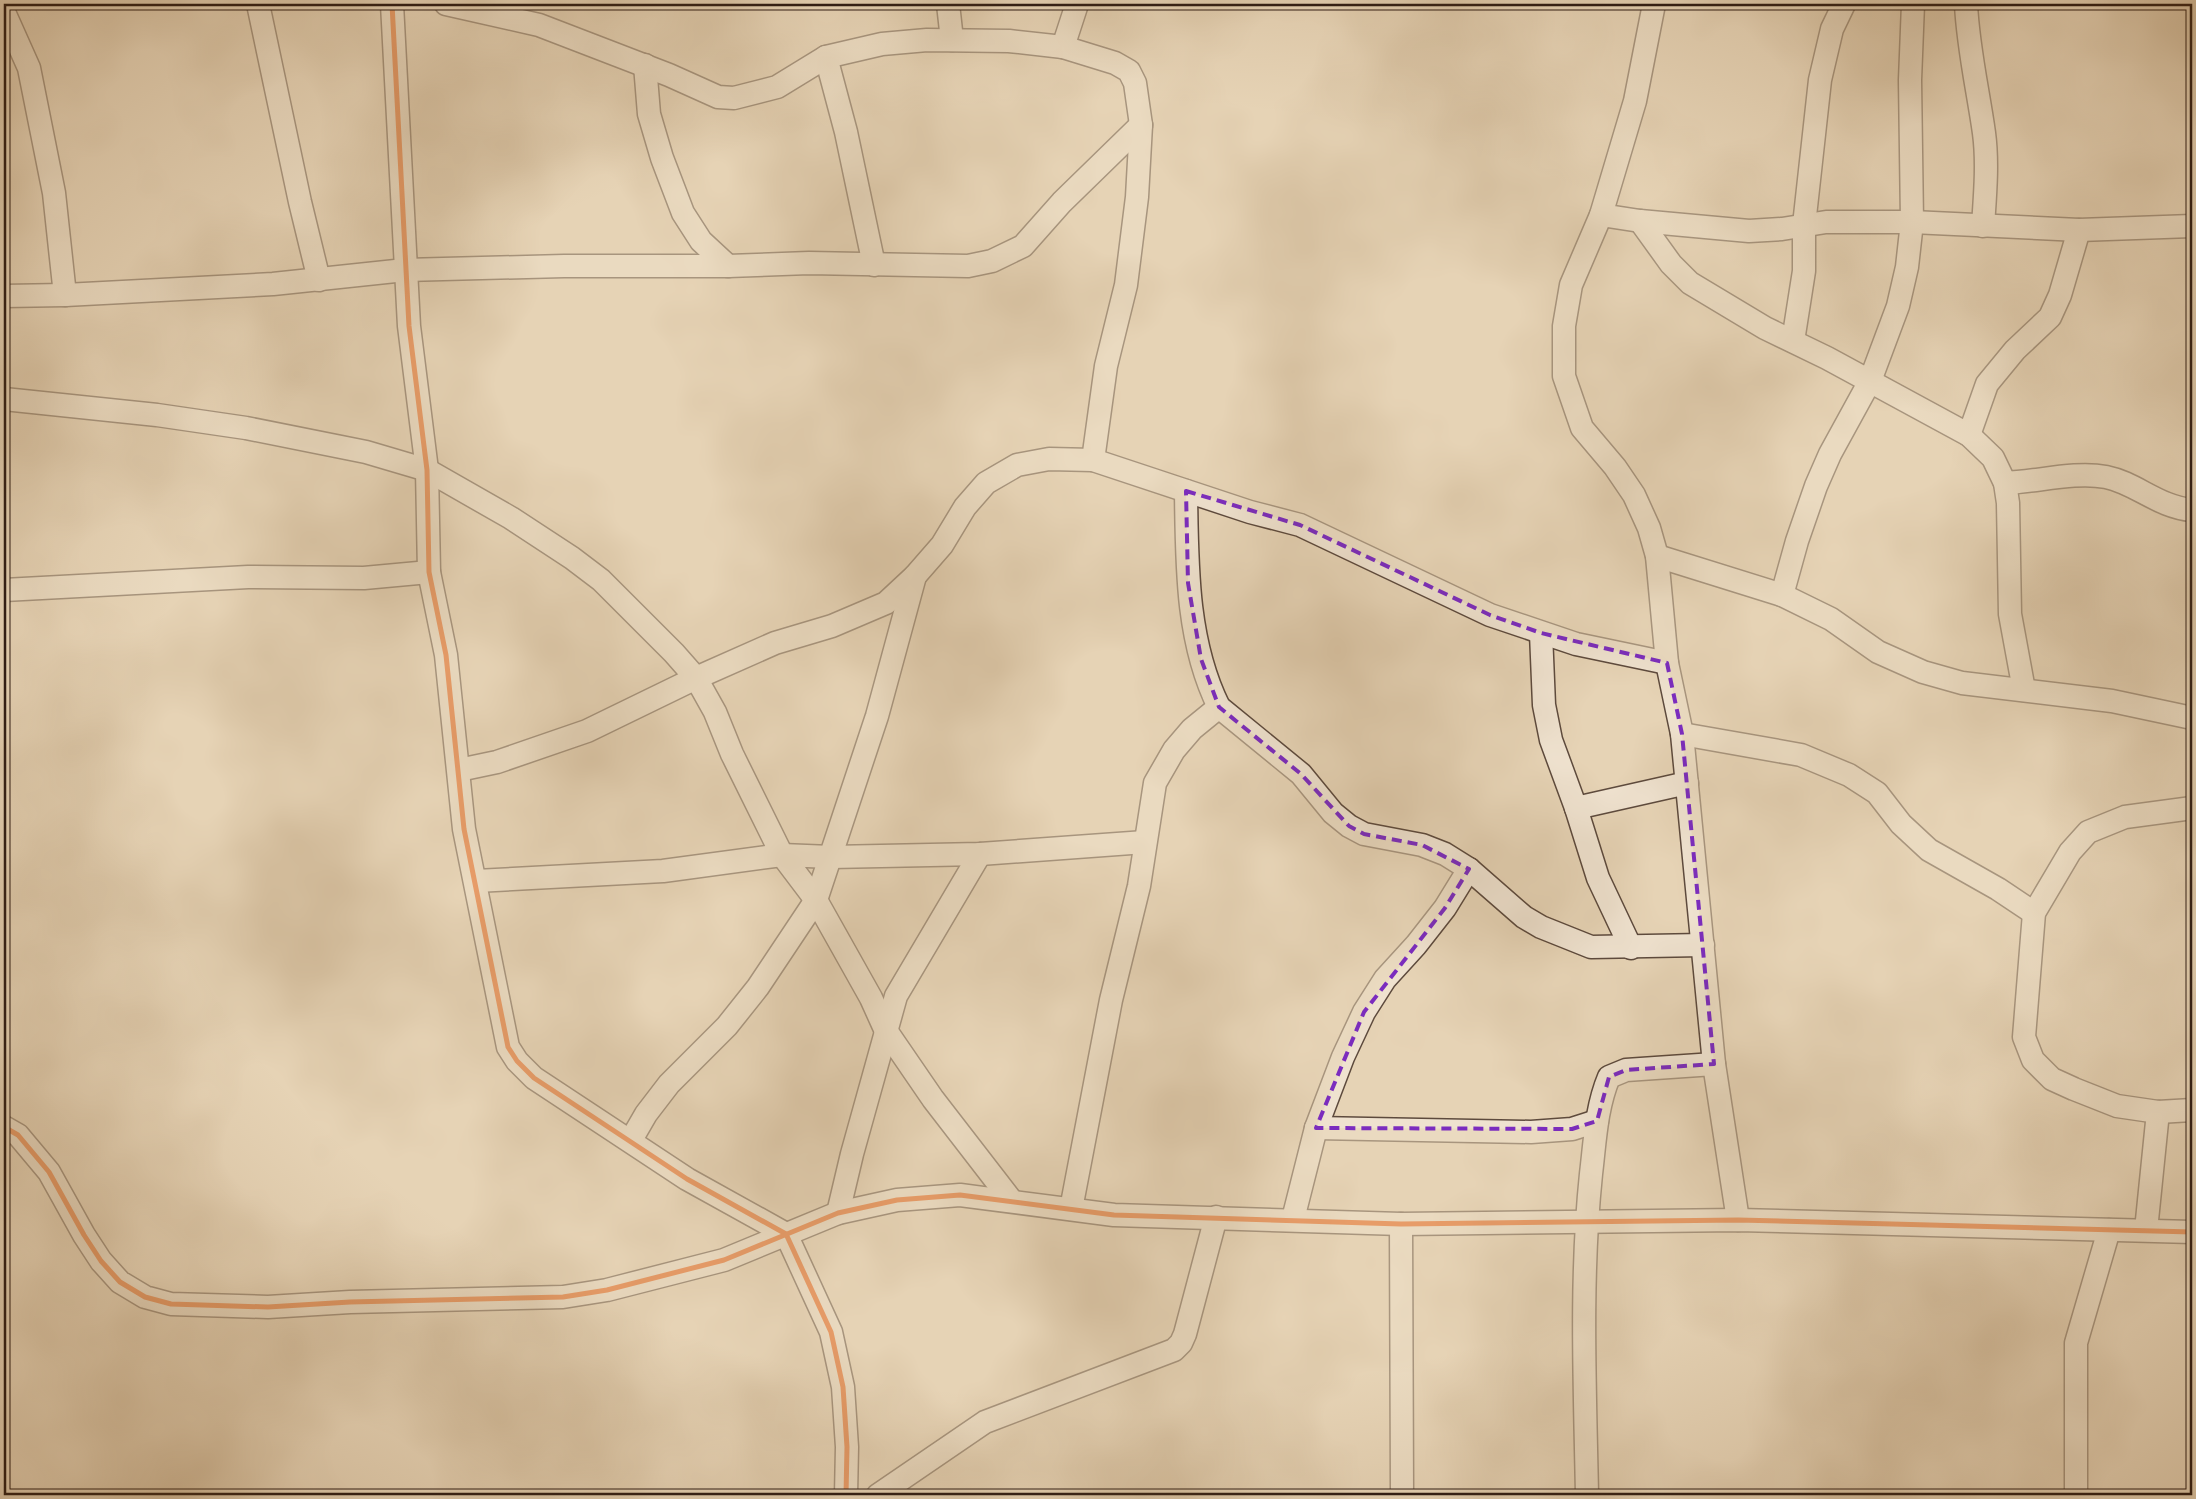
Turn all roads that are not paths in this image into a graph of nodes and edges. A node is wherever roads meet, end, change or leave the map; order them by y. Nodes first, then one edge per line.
1 (10, 4) edge
2 (258, 4) edge
3 (392, 4) edge
4 (446, 4) edge
5 (948, 4) edge
6 (1077, 4) edge
7 (1654, 4) edge
8 (1844, 4) edge
9 (1913, 4) edge
10 (1966, 4) edge
11 (4, 8) edge
12 (4, 12) edge
13 (952, 40) junction
14 (1063, 47) junction
15 (826, 57) junction
16 (645, 65) junction
17 (1141, 126) junction
18 (1601, 215) junction
19 (1640, 221) junction
20 (1912, 222) junction
21 (1804, 225) junction
22 (1983, 226) junction
23 (2192, 226) edge
24 (2079, 230) junction
25 (874, 265) junction
26 (728, 266) junction
27 (405, 270) junction
28 (319, 280) junction
29 (65, 295) junction
30 (4, 296) edge
31 (1792, 341) junction
32 (1870, 381) junction
33 (4, 399) edge
34 (1969, 435) junction
35 (1092, 460) junction
36 (427, 470) junction
37 (2005, 483) junction
38 (1186, 491) junction
39 (2192, 510) edge
40 (1657, 556) junction
41 (429, 572) junction
42 (915, 576) junction
43 (4, 590) edge
44 (1782, 595) junction
45 (1541, 633) junction
46 (1667, 663) junction
47 (696, 678) junction
48 (2024, 690) junction
49 (1219, 707) junction
50 (2192, 718) edge
51 (1682, 734) junction
52 (459, 770) junction
53 (1687, 783) junction
54 (1576, 808) junction
55 (2192, 808) edge
56 (1145, 842) junction
57 (980, 854) junction
58 (782, 855) junction
59 (831, 857) junction
60 (1469, 869) junction
61 (476, 880) junction
62 (816, 900) junction
63 (2034, 913) junction
64 (1703, 945) junction
65 (1631, 948) junction
66 (885, 1029) junction
67 (1714, 1064) junction
68 (2192, 1110) edge
69 (2158, 1112) junction
70 (1597, 1122) junction
71 (4, 1127) edge
72 (1316, 1128) junction
73 (630, 1140) junction
74 (1010, 1200) junction
75 (1071, 1209) junction
76 (838, 1213) junction
77 (1216, 1217) junction
78 (1293, 1219) junction
79 (1738, 1220) junction
80 (1586, 1221) junction
81 (1401, 1224) junction
82 (2109, 1230) junction
83 (2146, 1230) junction
84 (2192, 1232) edge
85 (786, 1234) junction
86 (846, 1495) edge
87 (878, 1495) edge
88 (1402, 1495) edge
89 (1587, 1495) edge
90 (2076, 1495) edge

1 - 11 street
2 - 28 street
3 - 27 street
4 - 16 street
5 - 13 street
6 - 14 street
7 - 18 street
8 - 21 street
9 - 20 street
10 - 22 street
12 - 29 street
13 - 14 street
13 - 15 street
14 - 17 street
15 - 16 street
15 - 25 street
16 - 26 street
17 - 25 street
17 - 35 street
18 - 19 street
18 - 40 street
19 - 21 street
19 - 31 street
20 - 21 street
20 - 22 street
20 - 32 street
21 - 31 street
22 - 24 street
23 - 24 street
24 - 34 street
25 - 26 street
26 - 27 street
27 - 28 street
27 - 36 street
28 - 29 street
29 - 30 street
31 - 32 street
32 - 34 street
32 - 44 street
33 - 36 street
34 - 37 street
35 - 38 street
35 - 42 street
36 - 41 street
36 - 47 street
37 - 39 street
37 - 48 street
38 - 45 street
38 - 49 street
40 - 44 street
40 - 46 street
41 - 43 street
41 - 52 street
42 - 47 street
42 - 59 street
44 - 48 street
45 - 46 street
45 - 54 street
46 - 51 street
47 - 52 street
47 - 58 street
48 - 50 street
49 - 56 street
49 - 60 street
51 - 53 street
51 - 63 street
52 - 61 street
53 - 54 street
53 - 64 street
54 - 65 street
55 - 63 street
56 - 57 street
56 - 75 street
57 - 59 street
57 - 66 street
58 - 59 street
58 - 61 street
58 - 62 street
59 - 62 street
60 - 65 street
60 - 72 street
61 - 73 street
62 - 66 street
62 - 73 street
63 - 69 street
64 - 65 street
64 - 67 street
66 - 74 street
66 - 76 street
67 - 70 street
67 - 79 street
68 - 69 street
69 - 83 street
70 - 72 street
70 - 80 street
71 - 85 street
72 - 78 street
73 - 85 street
74 - 75 street
74 - 76 street
75 - 77 street
76 - 85 street
77 - 78 street
77 - 87 street
78 - 81 street
79 - 80 street
79 - 82 street
80 - 81 street
80 - 89 street
81 - 88 street
82 - 83 street
82 - 90 street
83 - 84 street
85 - 86 street

